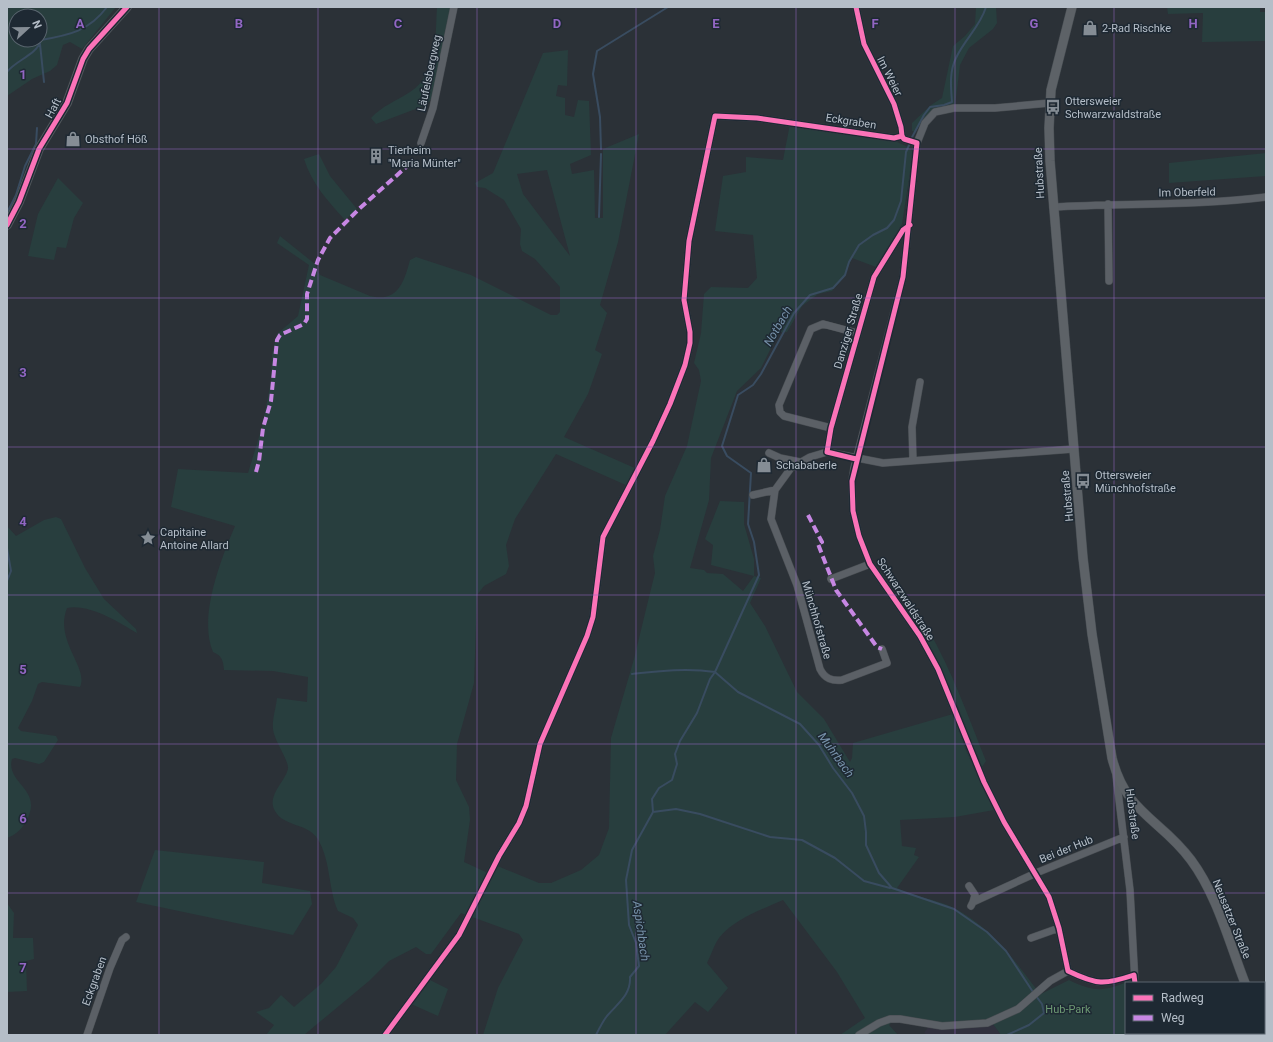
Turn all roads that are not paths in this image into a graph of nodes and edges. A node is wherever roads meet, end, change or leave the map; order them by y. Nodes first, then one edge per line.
1 (126, 7) edge
2 (454, 7) edge
3 (856, 7) edge
4 (1072, 7) edge
5 (1050, 103) junction
6 (903, 138) junction
7 (915, 142) junction
8 (421, 143) dead end
9 (1266, 197) edge
10 (1108, 204) junction
11 (1053, 207) junction
12 (910, 224) junction
13 (7, 225) edge
14 (893, 245) junction
15 (906, 253) junction
16 (1109, 281) dead end
17 (857, 333) junction
18 (920, 382) dead end
19 (831, 428) junction
20 (1074, 449) junction
21 (827, 452) junction
22 (769, 453) dead end
23 (856, 459) junction
24 (913, 460) junction
25 (800, 462) junction
26 (775, 490) junction
27 (753, 495) dead end
28 (870, 564) junction
29 (832, 579) dead end
30 (882, 649) dead end
31 (1116, 775) junction
32 (1124, 837) junction
33 (1036, 873) junction
34 (969, 886) dead end
35 (1059, 928) junction
36 (126, 937) dead end
37 (1031, 938) dead end
38 (1068, 972) junction
39 (1134, 975) junction
40 (1135, 982) edge
41 (1245, 982) edge
42 (87, 1035) edge
43 (386, 1035) edge
44 (859, 1035) edge

1 - 13 main road, Haft
2 - 8 street, Läufelsbergweg
3 - 6 street, Im Weier
4 - 5 main road, Hubstraße
5 - 7 street, Schwarzwaldstraße
5 - 11 main road, Hubstraße
6 - 7 street
6 - 43 street, Eckgraben
7 - 12 street, Schwarzwaldstraße
9 - 10 street, Im Oberfeld
10 - 11 street, Im Oberfeld
10 - 16 street
11 - 20 main road, Hubstraße
12 - 14 street, Danziger Straße
12 - 15 street, Schwarzwaldstraße
14 - 15 street
14 - 17 street, Danziger Straße
15 - 23 street, Schwarzwaldstraße
17 - 19 street, Danziger Straße
17 - 19 street
18 - 24 street
19 - 21 street, Danziger Straße
20 - 24 street
20 - 31 main road, Hubstraße
21 - 23 street
21 - 25 street, Münchhofstraße
22 - 25 street
23 - 24 street
23 - 28 street, Schwarzwaldstraße
25 - 26 street, Münchhofstraße
26 - 27 street
26 - 30 street, Münchhofstraße
28 - 29 street, Schwarzwaldstraße
28 - 33 street, Schwarzwaldstraße
31 - 32 street, Hubstraße
31 - 41 main road, Neusatzer Straße
32 - 33 street, Bei der Hub
32 - 39 street, Hubstraße
33 - 34 street, Bei der Hub
33 - 35 street, Schwarzwaldstraße
35 - 37 street
35 - 38 street, Schwarzwaldstraße
36 - 42 street, Eckgraben
38 - 39 street
38 - 44 street
39 - 40 street, Hubstraße

